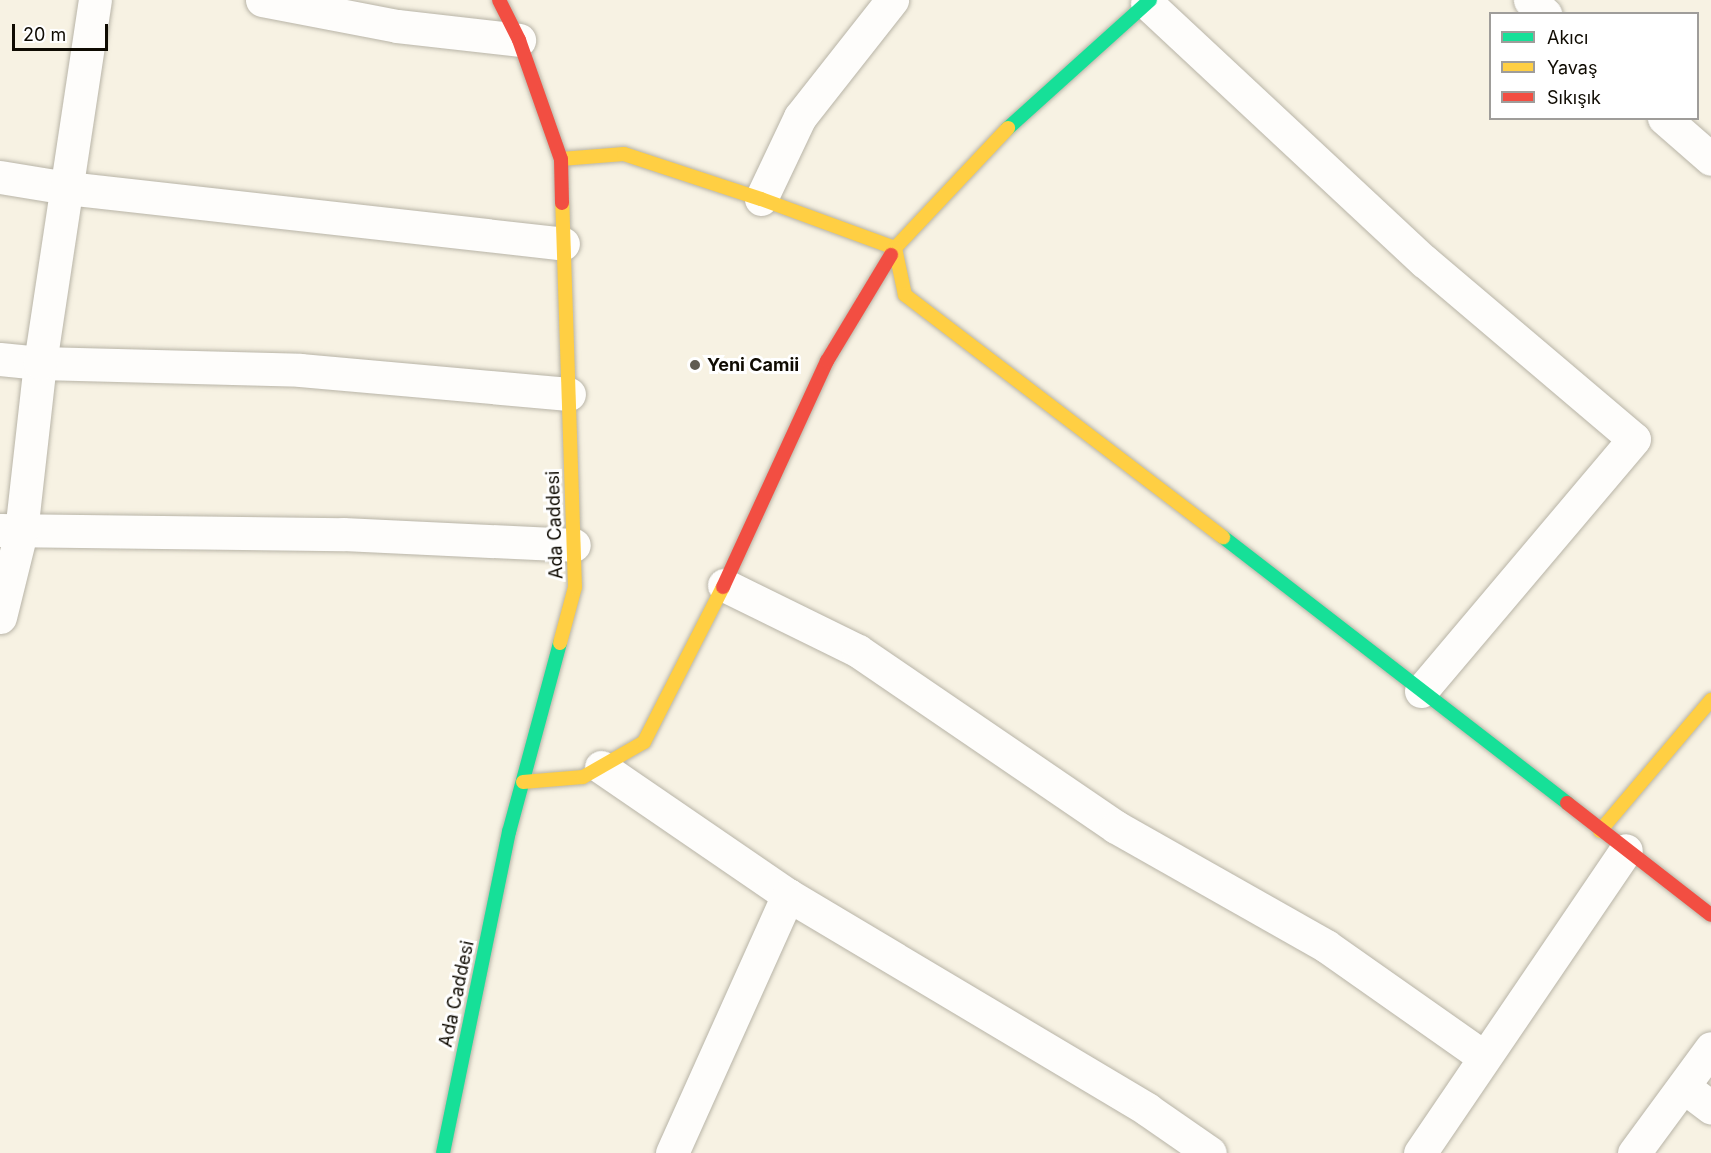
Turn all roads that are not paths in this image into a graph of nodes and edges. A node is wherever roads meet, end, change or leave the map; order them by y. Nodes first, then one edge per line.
1 (95, 0) edge
2 (262, 0) edge
3 (499, 0) edge
4 (892, 0) edge
5 (1530, 0) edge
6 (1149, 1) edge
7 (1543, 12) edge
8 (519, 40) junction
9 (1666, 120) edge
10 (561, 159) junction
11 (1711, 159) edge
12 (0, 177) edge
13 (67, 188) junction
14 (761, 199) junction
15 (563, 244) junction
16 (895, 248) junction
17 (0, 359) edge
18 (40, 363) junction
19 (569, 394) junction
20 (10, 531) edge
21 (574, 545) junction
22 (724, 585) junction
23 (0, 617) edge
24 (1421, 691) junction
25 (1711, 700) edge
26 (601, 767) junction
27 (523, 783) junction
28 (1600, 831) junction
29 (1626, 850) junction
30 (788, 895) junction
31 (1711, 915) edge
32 (1711, 1048) edge
33 (1484, 1057) junction
34 (1684, 1087) junction
35 (1711, 1107) edge
36 (443, 1153) edge
37 (672, 1153) edge
38 (1210, 1153) edge
39 (1420, 1153) edge
40 (1634, 1153) edge

1 - 13 street
2 - 8 street
3 - 8 main road, Ada Caddesi
4 - 14 street
5 - 7 street
6 - 16 main road
6 - 24 street
8 - 10 main road, Ada Caddesi
9 - 11 street
10 - 14 main road
10 - 15 main road, Ada Caddesi
12 - 13 street
13 - 15 street
13 - 18 street
14 - 16 main road
15 - 19 main road, Ada Caddesi
16 - 22 main road
16 - 24 main road
17 - 18 street
18 - 19 street
18 - 20 street
19 - 21 main road, Ada Caddesi
20 - 21 street
20 - 23 street
21 - 27 main road, Ada Caddesi
22 - 26 main road
22 - 33 street
24 - 28 main road
25 - 28 main road
26 - 27 main road
26 - 30 street
27 - 36 main road, Ada Caddesi
28 - 29 main road
29 - 31 main road
29 - 33 street
30 - 37 street
30 - 38 street
32 - 34 street
33 - 39 street
34 - 35 street
34 - 40 street

